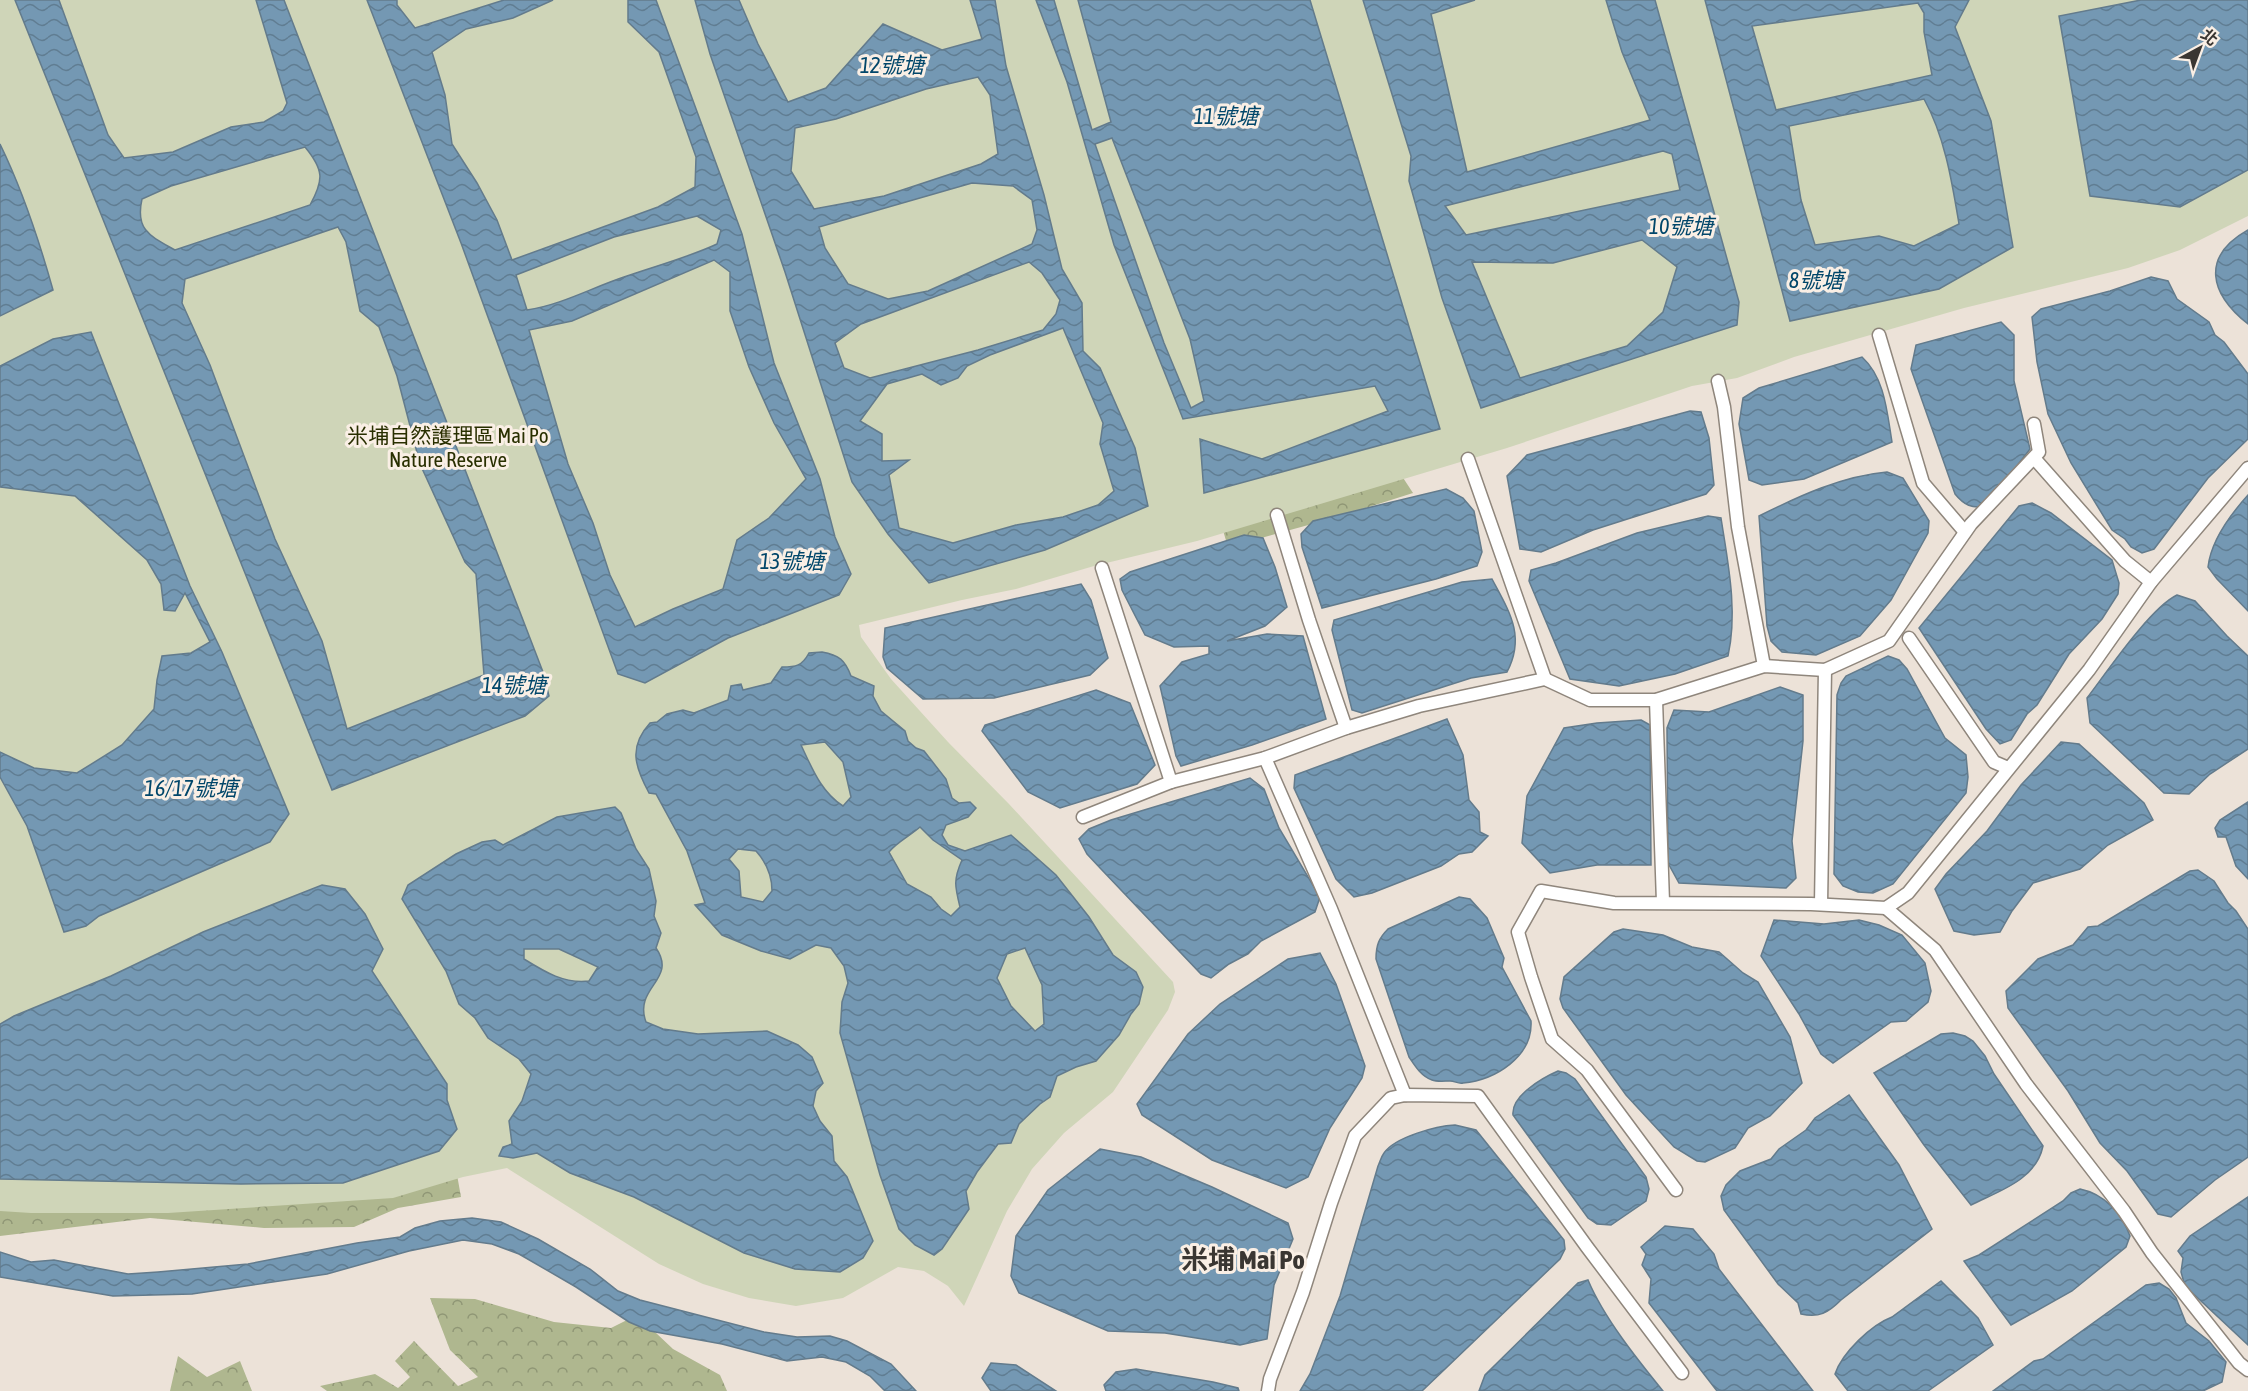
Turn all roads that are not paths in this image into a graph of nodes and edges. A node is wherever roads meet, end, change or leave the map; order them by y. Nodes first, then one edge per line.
1 (1880, 335) dead end
2 (1718, 381) dead end
3 (2034, 424) dead end
4 (2034, 458) junction
5 (1468, 459) dead end
6 (2248, 468) edge
7 (1277, 515) dead end
8 (1965, 532) junction
9 (1102, 568) dead end
10 (2151, 582) junction
11 (1909, 638) dead end
12 (1764, 666) junction
13 (1825, 670) junction
14 (1545, 679) junction
15 (1656, 700) junction
16 (1346, 728) junction
17 (1265, 758) junction
18 (2008, 768) junction
19 (1171, 782) junction
20 (1083, 817) dead end
21 (1663, 902) junction
22 (1821, 904) junction
23 (1886, 908) junction
24 (1405, 1095) junction
25 (1676, 1190) dead end
26 (2248, 1370) edge
27 (1682, 1373) dead end
28 (1268, 1391) edge

1 - 8 lane
2 - 12 lane
3 - 4 lane
4 - 8 lane
4 - 10 lane
5 - 14 lane
6 - 10 lane
7 - 16 lane
8 - 13 lane
9 - 19 lane
10 - 18 lane
11 - 18 lane
12 - 13 lane
12 - 15 lane
13 - 22 lane
14 - 15 lane
14 - 16 lane
15 - 21 lane
16 - 17 lane
17 - 19 lane
17 - 24 lane
18 - 23 lane
19 - 20 lane
21 - 22 lane
21 - 25 lane
22 - 23 lane
23 - 26 lane
24 - 27 lane
24 - 28 lane

